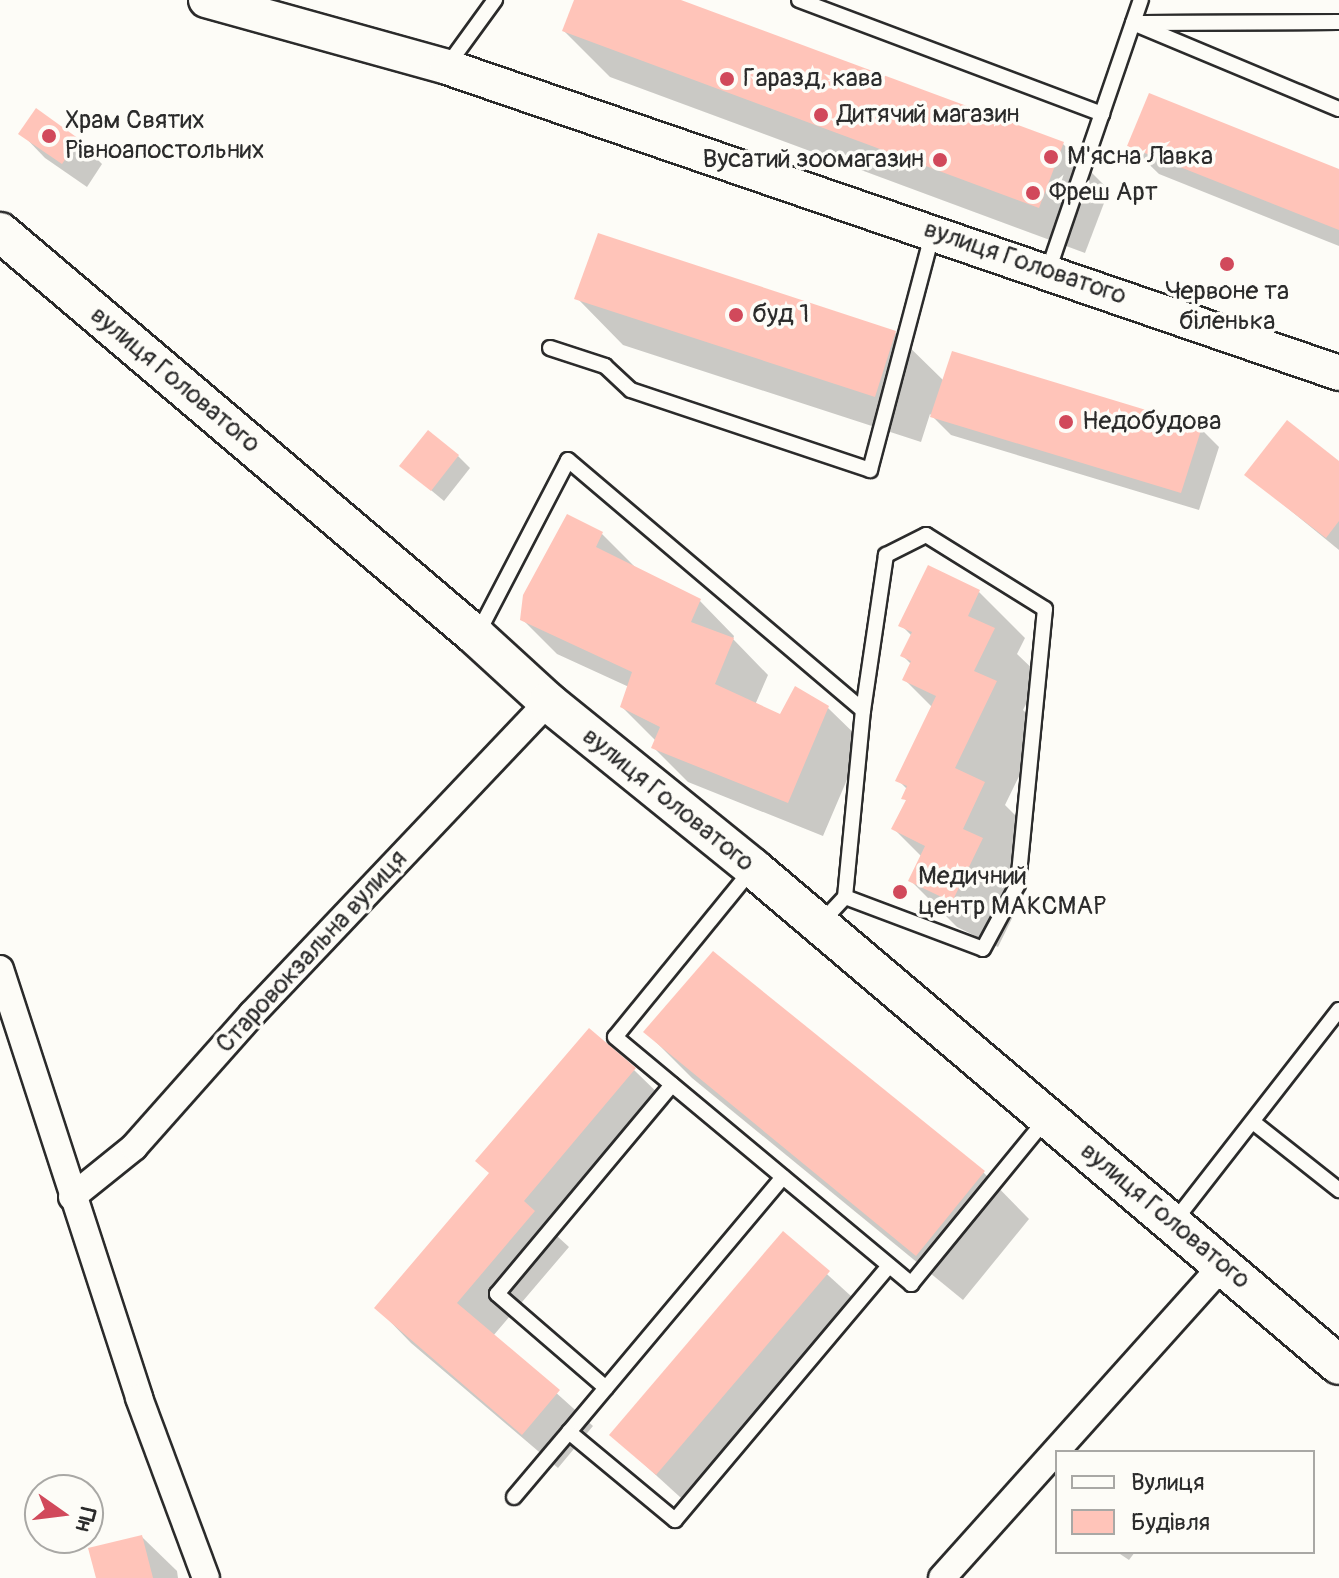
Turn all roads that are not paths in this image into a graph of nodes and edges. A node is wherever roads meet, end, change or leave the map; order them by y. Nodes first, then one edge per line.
1 (206, 0) edge
2 (495, 0) edge
3 (799, 0) edge
4 (1141, 0) edge
5 (1339, 22) edge
6 (1133, 23) junction
7 (447, 67) junction
8 (1339, 109) edge
9 (1102, 114) junction
10 (0, 232) edge
11 (934, 232) junction
12 (1048, 271) junction
13 (550, 348) dead end
14 (1339, 373) edge
15 (476, 636) junction
16 (548, 702) junction
17 (863, 710) junction
18 (753, 868) junction
19 (845, 897) junction
20 (820, 924) junction
21 (0, 969) edge
22 (1339, 1010) edge
23 (672, 1085) junction
24 (1048, 1117) junction
25 (1253, 1122) junction
26 (783, 1177) junction
27 (1339, 1190) edge
28 (72, 1197) junction
29 (1173, 1223) junction
30 (1223, 1265) junction
31 (889, 1266) junction
32 (1339, 1365) edge
33 (606, 1388) junction
34 (569, 1432) junction
35 (1057, 1450) edge
36 (1055, 1452) edge
37 (514, 1497) dead end
38 (206, 1578) edge
39 (942, 1578) edge

1 - 7 street, вулиця Головатого
2 - 7 lane
3 - 9 lane
4 - 6 lane
5 - 6 lane
6 - 8 lane
6 - 9 lane
7 - 11 street, вулиця Головатого
9 - 12 lane
10 - 15 main road, вулиця Головатого
11 - 12 street, вулиця Головатого
11 - 13 lane
12 - 14 street, вулиця Головатого
15 - 16 main road, вулиця Головатого
15 - 17 lane
16 - 18 main road, вулиця Головатого
16 - 28 street, Старовокзальна вулиця
17 - 19 lane
17 - 19 lane
18 - 20 main road, вулиця Головатого
18 - 23 lane
19 - 20 lane
20 - 24 main road, вулиця Головатого
21 - 28 street
22 - 25 lane
23 - 26 lane
23 - 33 lane
24 - 29 main road, вулиця Головатого
24 - 31 lane
25 - 27 lane
25 - 29 lane
26 - 31 lane
26 - 33 lane
28 - 38 street
29 - 30 main road, вулиця Головатого
30 - 32 main road, вулиця Головатого
30 - 35 street
31 - 34 lane
33 - 34 lane
34 - 37 lane
36 - 39 street

